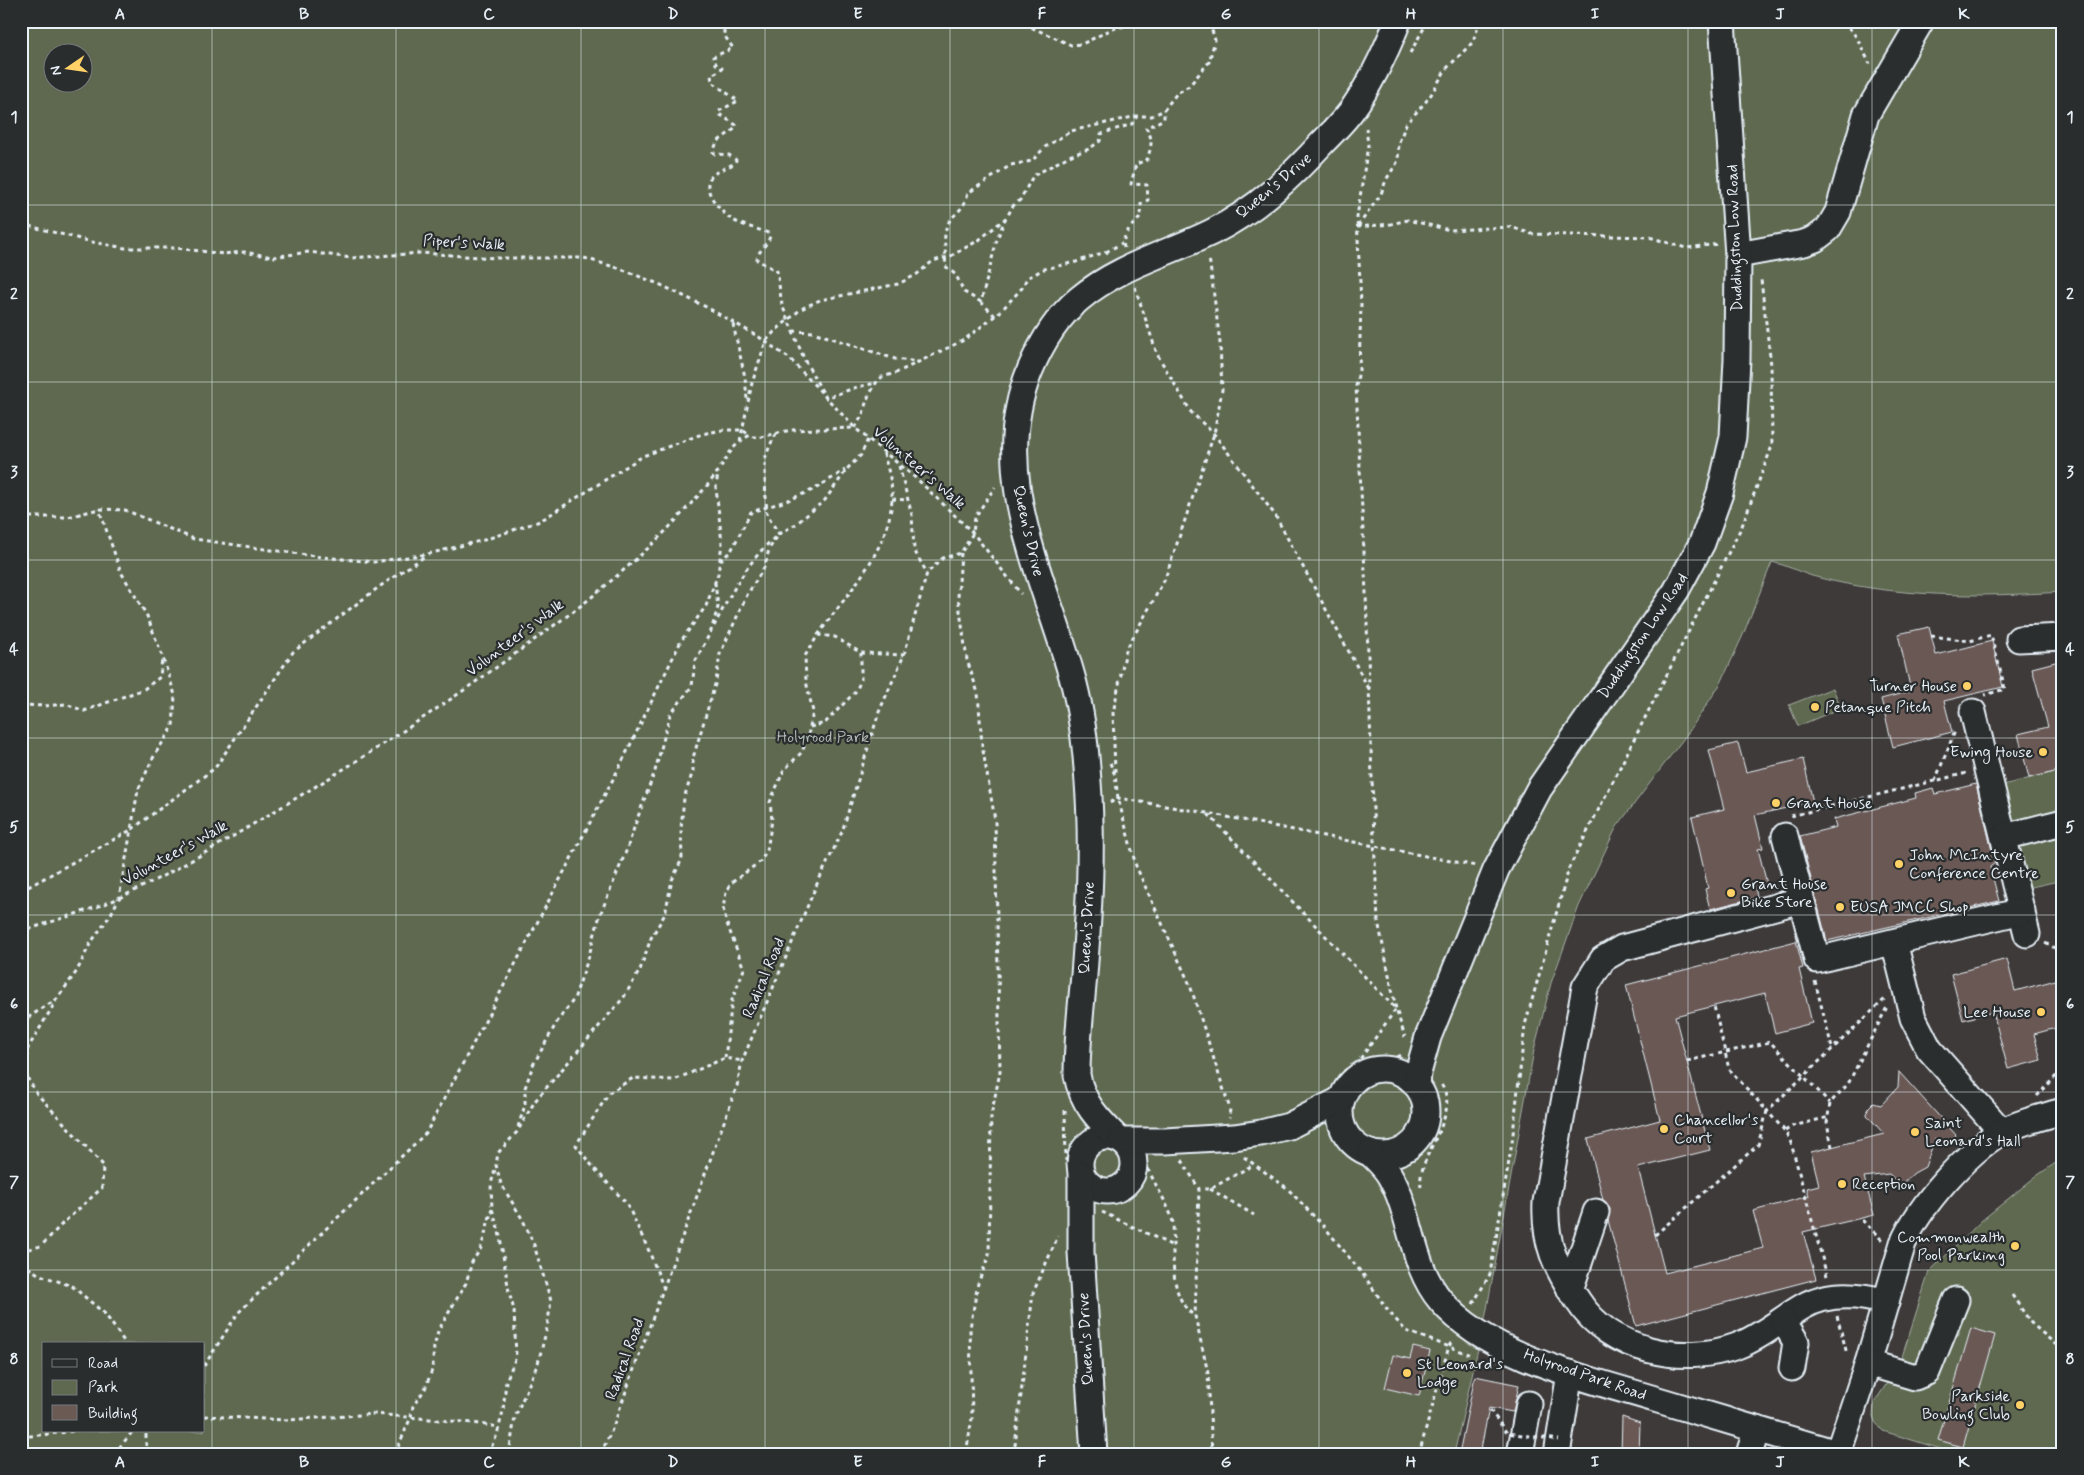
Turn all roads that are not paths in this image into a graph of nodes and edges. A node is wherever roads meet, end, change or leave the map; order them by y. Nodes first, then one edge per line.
1 (1398, 21) edge
2 (1722, 21) edge
3 (1921, 21) edge
4 (1748, 254) junction
5 (2063, 637) edge
6 (2019, 639) dead end
7 (1965, 718) road end
8 (2063, 822) edge
9 (1785, 836) road end
10 (2004, 837) junction
11 (1801, 900) junction
12 (1894, 942) junction
13 (1417, 1039) junction
14 (1396, 1072) junction
15 (1417, 1086) junction
16 (1342, 1099) junction
17 (2063, 1111) edge
18 (1289, 1126) junction
19 (2002, 1132) junction
20 (1350, 1139) junction
21 (1120, 1140) junction
22 (1168, 1140) junction
23 (1416, 1140) junction
24 (1370, 1153) junction
25 (1139, 1159) junction
26 (1082, 1175) junction
27 (1403, 1206) junction
28 (1093, 1207) junction
29 (1596, 1212) dead end
30 (1570, 1290) junction
31 (1956, 1300) dead end
32 (1886, 1302) junction
33 (1783, 1320) junction
34 (1868, 1363) junction
35 (1792, 1368) dead end
36 (1570, 1373) junction
37 (1529, 1404) dead end
38 (1757, 1429) junction
39 (1558, 1447) edge
40 (1094, 1454) edge
41 (1520, 1454) edge
42 (1749, 1454) edge
43 (1839, 1454) edge

1 - 21 street, Queen's Drive
2 - 4 street, Duddingston Low Road
3 - 4 street
4 - 13 street, Duddingston Low Road
5 - 6 street
7 - 10 street
8 - 10 street
9 - 11 street
10 - 12 street
11 - 12 street
11 - 30 street
12 - 19 street
13 - 14 street
13 - 15 street
14 - 15 street
14 - 16 street, Queen's Drive
15 - 23 street
16 - 18 street, Queen's Drive
16 - 20 street
17 - 19 street
18 - 20 street, Queen's Drive
18 - 22 street, Queen's Drive
19 - 32 street
20 - 24 street, Queen's Drive
21 - 22 street, Queen's Drive
21 - 25 street, Queen's Drive
21 - 26 street, Queen's Drive
22 - 25 street, Queen's Drive
23 - 24 street
23 - 27 street
24 - 27 street, Queen's Drive
25 - 28 street
26 - 28 street, Queen's Drive
26 - 28 street
27 - 36 street, Holyrood Park Road
28 - 40 street, Queen's Drive
29 - 30 street
30 - 33 street
31 - 34 street
32 - 33 street
32 - 34 street
33 - 35 street
34 - 43 street
36 - 38 street, Holyrood Park Road
36 - 39 street
37 - 41 street
38 - 42 street
38 - 43 street, Holyrood Park Road

